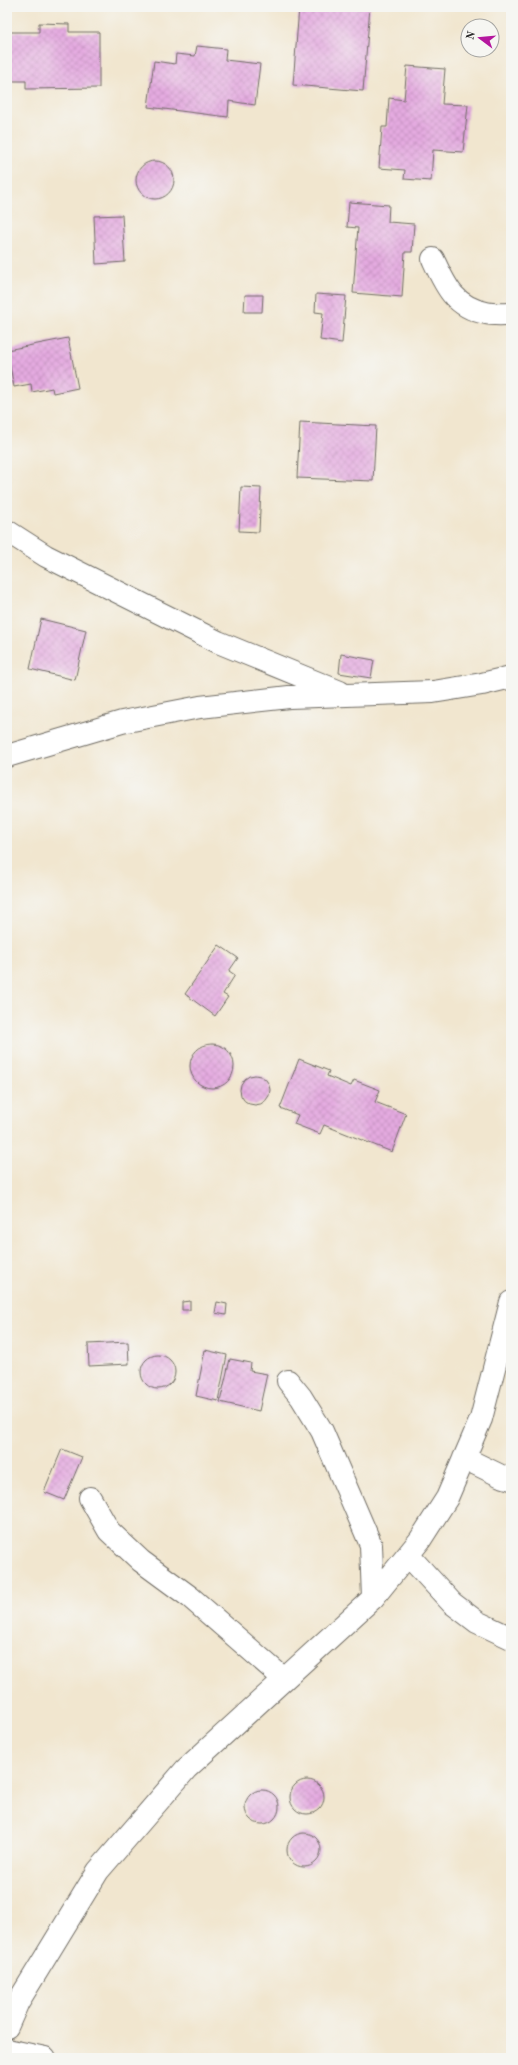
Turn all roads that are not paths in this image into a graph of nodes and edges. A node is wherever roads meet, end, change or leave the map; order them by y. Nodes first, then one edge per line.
1 (433, 259) dead end
2 (511, 314) edge
3 (7, 531) edge
4 (511, 677) edge
5 (346, 694) junction
6 (7, 756) edge
7 (511, 1302) edge
8 (288, 1381) dead end
9 (464, 1458) junction
10 (511, 1479) edge
11 (90, 1498) dead end
12 (408, 1555) junction
13 (373, 1598) junction
14 (511, 1638) edge
15 (284, 1679) junction
16 (7, 2027) edge
17 (7, 2050) edge
18 (45, 2058) edge

1 - 2 street
3 - 5 street
4 - 5 street
5 - 6 street
7 - 9 street
8 - 13 street
9 - 10 street
9 - 12 street
11 - 15 street
12 - 13 street
12 - 14 street
13 - 15 street
15 - 16 street
17 - 18 street

